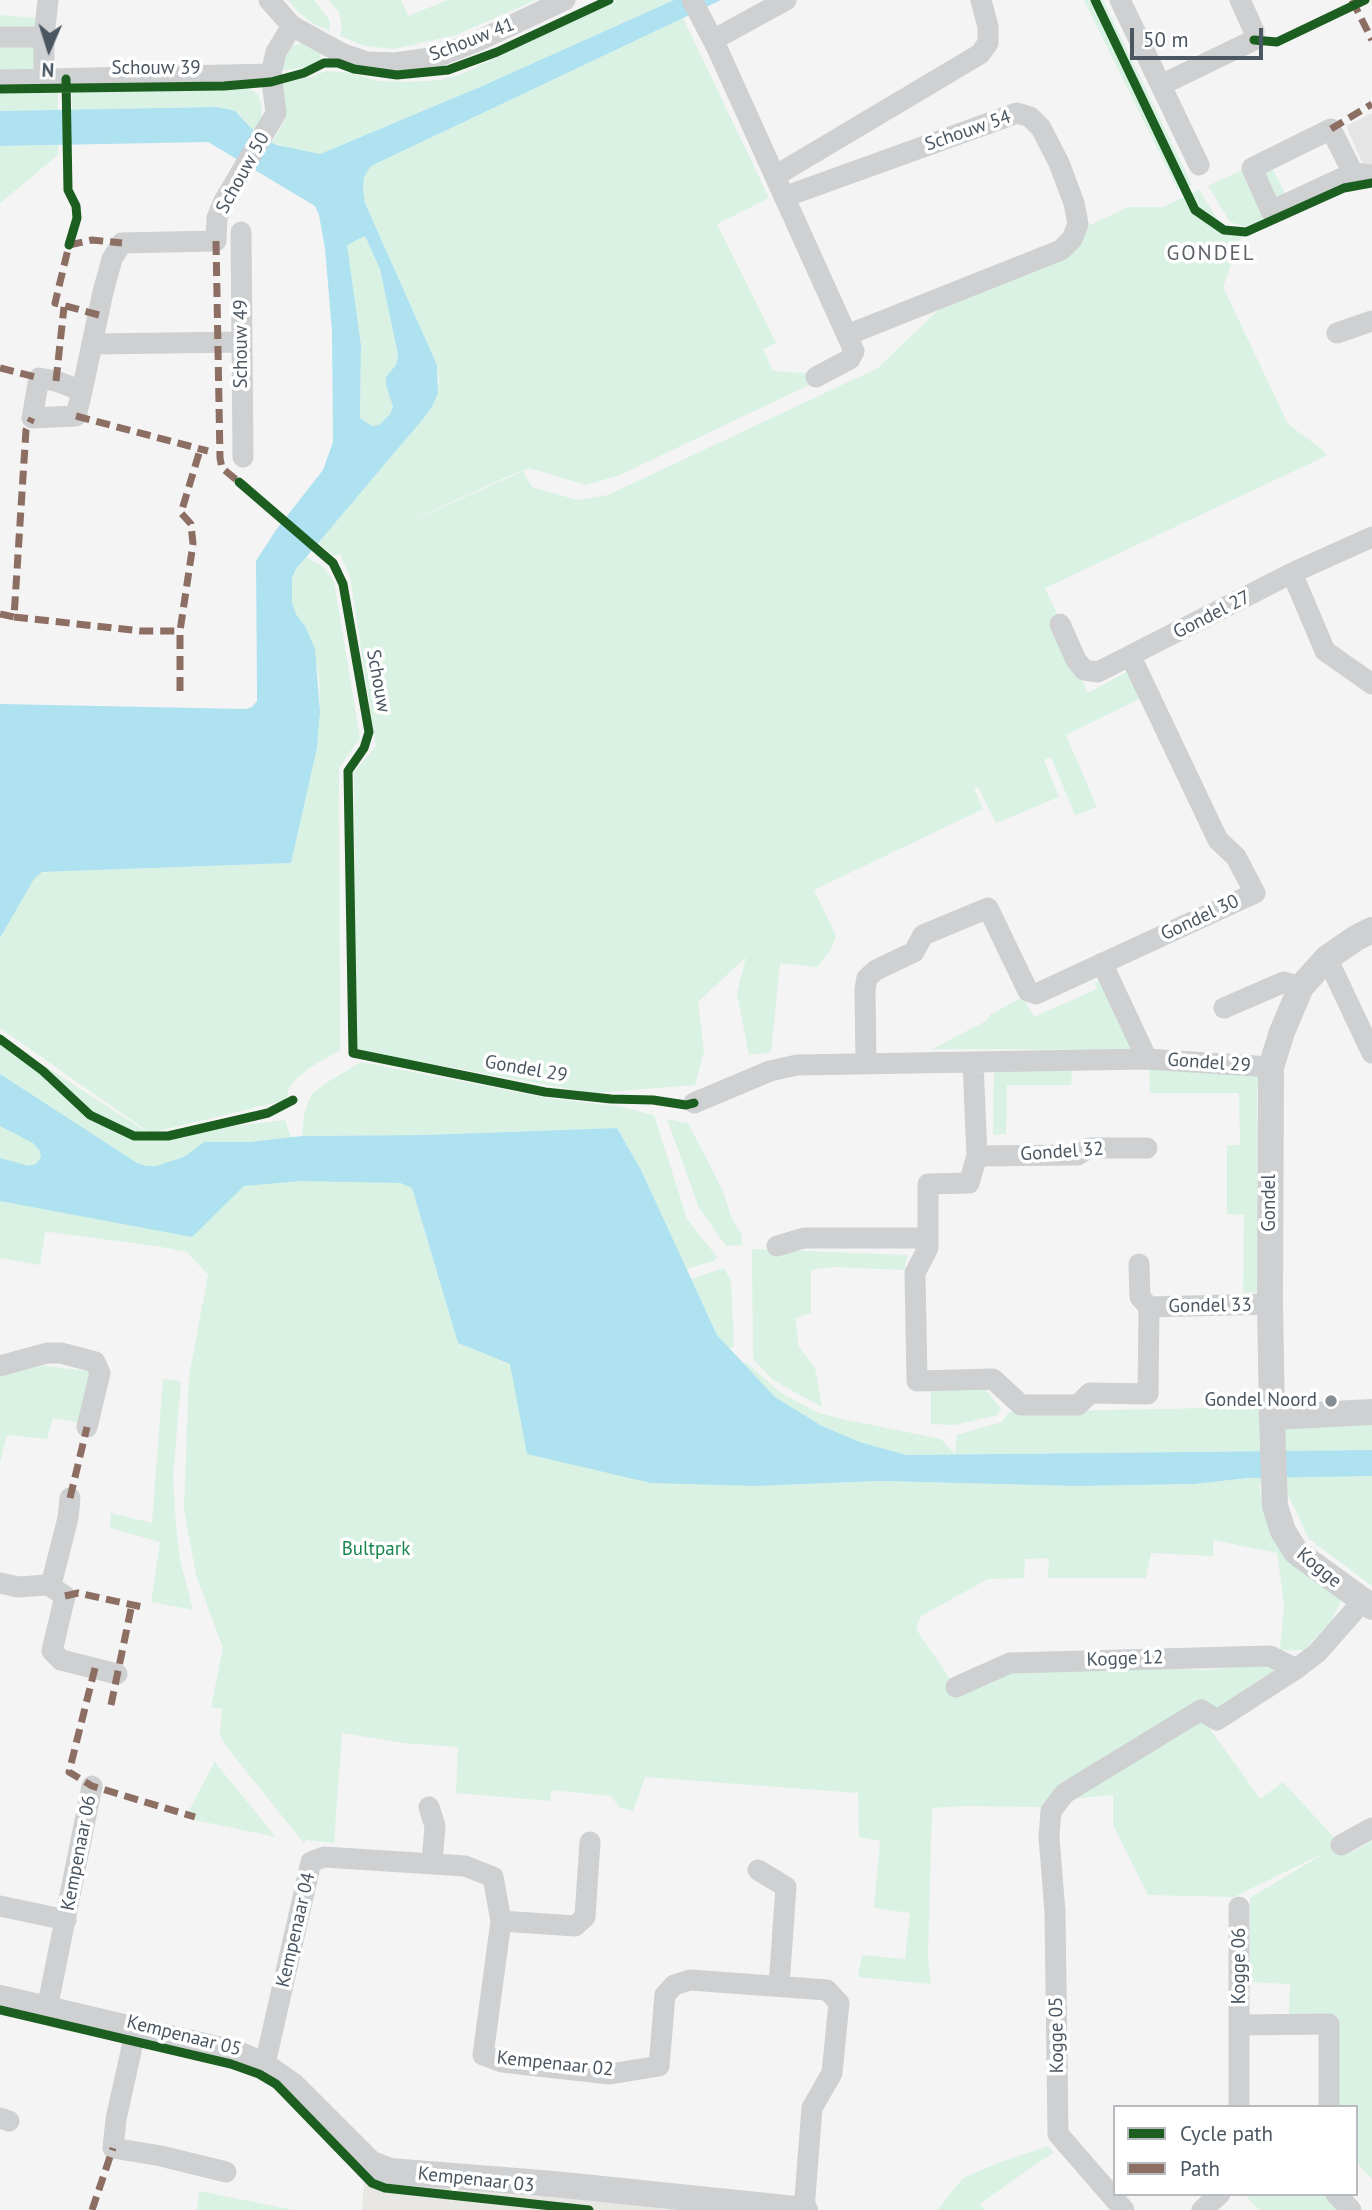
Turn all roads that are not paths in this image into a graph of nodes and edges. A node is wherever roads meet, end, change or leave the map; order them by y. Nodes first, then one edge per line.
1 (48, 0) edge
2 (269, 0) edge
3 (565, 0) edge
4 (786, 0) edge
5 (981, 0) edge
6 (1120, 0) edge
7 (1240, 0) edge
8 (695, 8) edge
9 (292, 26) junction
10 (0, 37) edge
11 (44, 37) junction
12 (713, 40) junction
13 (271, 74) junction
14 (44, 79) junction
15 (0, 80) edge
16 (1161, 85) junction
17 (1199, 165) dead end
18 (1363, 174) edge
19 (775, 176) junction
20 (784, 197) junction
21 (241, 232) dead end
22 (1372, 321) edge
23 (1337, 333) dead end
24 (847, 335) junction
25 (242, 342) junction
26 (93, 344) junction
27 (816, 377) dead end
28 (82, 391) junction
29 (243, 457) dead end
30 (1372, 537) edge
31 (1292, 573) junction
32 (1060, 624) dead end
33 (1131, 657) junction
34 (1372, 684) edge
35 (1372, 930) edge
36 (1327, 958) junction
37 (1102, 963) junction
38 (1301, 987) junction
39 (1224, 1008) dead end
40 (1372, 1053) edge
41 (1147, 1059) junction
42 (973, 1062) junction
43 (866, 1063) junction
44 (1271, 1067) junction
45 (694, 1102) dead end
46 (1147, 1148) dead end
47 (977, 1156) junction
48 (928, 1238) junction
49 (777, 1245) dead end
50 (1139, 1264) dead end
51 (1270, 1304) junction
52 (1149, 1307) junction
53 (0, 1366) edge
54 (1372, 1412) edge
55 (1272, 1425) junction
56 (87, 1427) dead end
57 (70, 1498) dead end
58 (0, 1583) edge
59 (48, 1585) junction
60 (1367, 1604) edge
61 (1296, 1669) junction
62 (117, 1674) dead end
63 (956, 1687) dead end
64 (92, 1786) dead end
65 (429, 1807) dead end
66 (1372, 1828) edge
67 (590, 1842) dead end
68 (1341, 1845) dead end
69 (432, 1863) junction
70 (758, 1870) dead end
71 (0, 1906) edge
72 (1239, 1907) dead end
73 (66, 1920) junction
74 (500, 1921) junction
75 (496, 1960) joint
76 (779, 1986) junction
77 (0, 1998) edge
78 (47, 2009) junction
79 (1240, 2025) junction
80 (136, 2029) junction
81 (263, 2065) junction
82 (1239, 2105) edge
83 (1329, 2105) edge
84 (370, 2163) joint
85 (226, 2172) dead end
86 (1218, 2196) edge
87 (1338, 2196) edge
88 (674, 2203) edge
89 (804, 2210) edge
90 (1124, 2210) edge
91 (1202, 2210) edge
92 (1352, 2210) edge

1 - 11 street
2 - 9 street, Schouw 41
3 - 9 street, Schouw 41
4 - 12 street
5 - 19 street
6 - 16 street
7 - 16 street
8 - 12 street
9 - 13 street
10 - 11 street
11 - 14 street
12 - 19 street
13 - 14 street, Schouw 39
13 - 26 street, Schouw 50
14 - 15 street, Schouw 39
16 - 17 street
18 - 18 street
19 - 20 street
20 - 24 street
20 - 24 street, Schouw 54
21 - 25 street, Schouw 49
22 - 23 street
24 - 27 street
25 - 26 street
25 - 29 street, Schouw 49
26 - 28 street, Schouw 50
28 - 28 street, Schouw 50
30 - 31 street, Gondel 27
31 - 33 street, Gondel 27
31 - 34 street
32 - 33 street, Gondel 27
33 - 37 street, Gondel 30
35 - 36 street, Gondel
36 - 38 street, Gondel
36 - 40 street
37 - 41 street, Gondel 29
37 - 43 street
38 - 39 street
38 - 44 street, Gondel
41 - 42 street, Gondel 29
41 - 44 street, Gondel 29
42 - 43 street, Gondel 29
42 - 47 street
43 - 45 street, Gondel 29
44 - 51 street, Gondel
46 - 47 street, Gondel 32
47 - 48 street
48 - 49 street
48 - 52 street, Gondel 33
50 - 52 street, Gondel 33
51 - 52 street, Gondel 33
51 - 55 street, Gondel
53 - 56 street
54 - 55 street
55 - 60 street, Kogge
57 - 59 street
58 - 59 street
59 - 62 street
60 - 61 street
61 - 63 street, Kogge 12
61 - 90 street, Kogge 05
64 - 73 street, Kempenaar 06
65 - 69 street
66 - 68 street
67 - 74 street
69 - 74 street, Kempenaar 04
69 - 81 street, Kempenaar 04
70 - 76 street
71 - 73 street, Kempenaar 06
72 - 79 street, Kogge 06
73 - 78 street, Kempenaar 06
74 - 75 street, Kempenaar 04
75 - 76 street, Kempenaar 02
76 - 89 street, Kempenaar 02
77 - 78 street, Kempenaar 05
78 - 80 street, Kempenaar 05
79 - 82 street, Kogge 06
79 - 83 street, Kogge 06
80 - 81 street, Kempenaar 05
80 - 85 street, Kempenaar 05
81 - 84 street, Kempenaar 05
84 - 88 street, Kempenaar 03
86 - 91 street
87 - 92 street
88 - 89 street, Kempenaar 03

